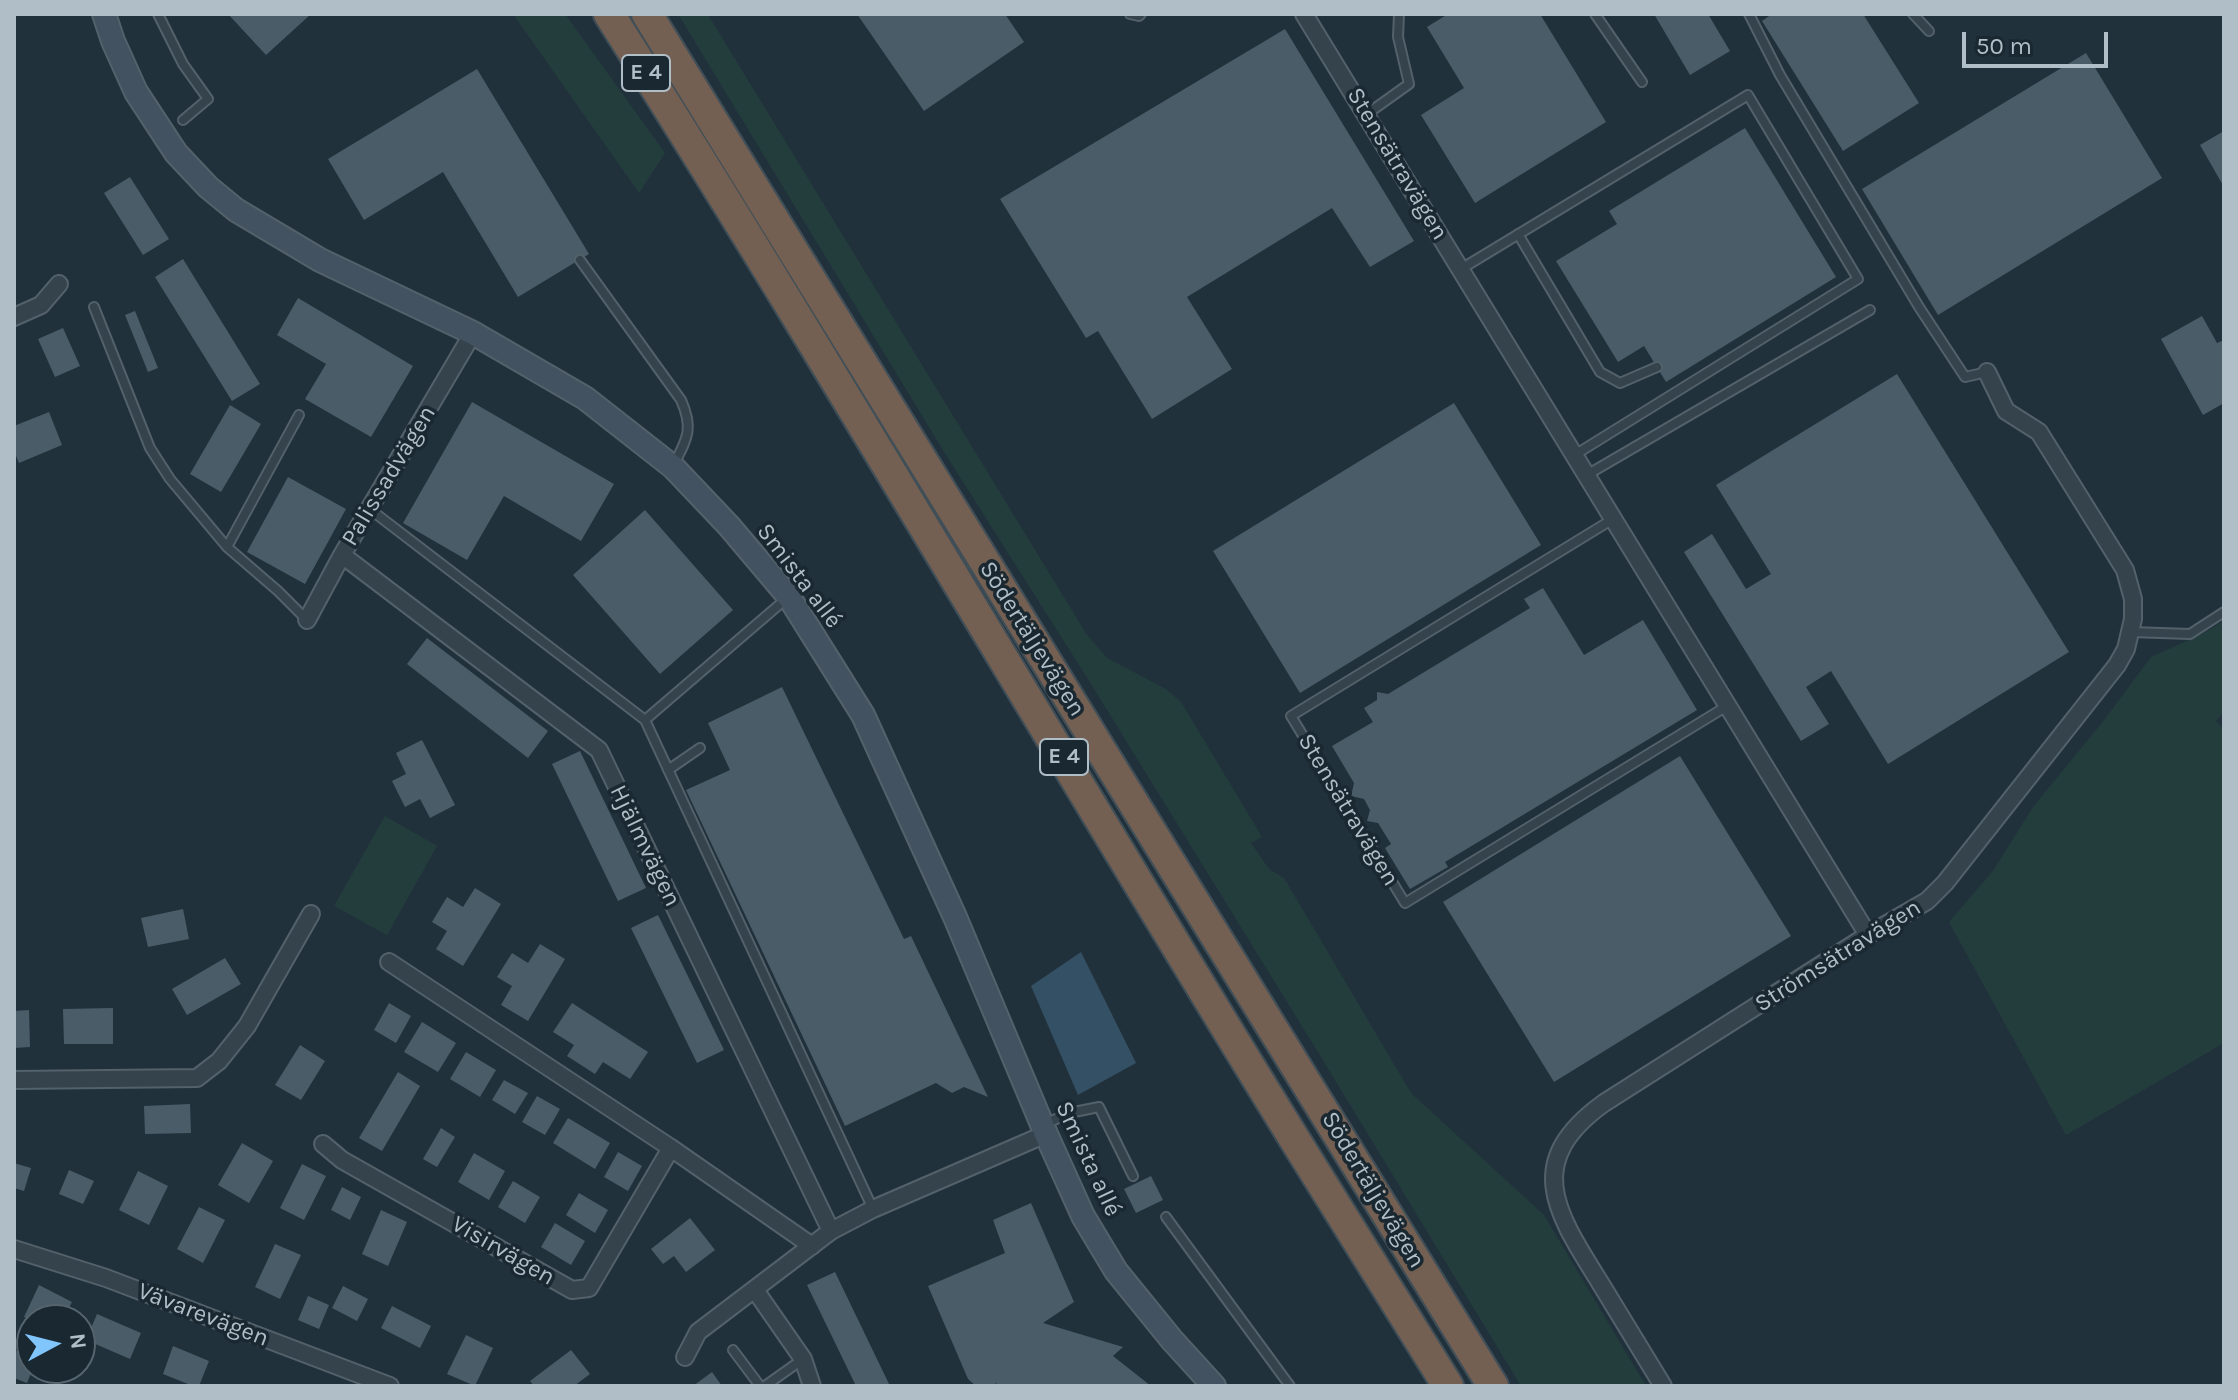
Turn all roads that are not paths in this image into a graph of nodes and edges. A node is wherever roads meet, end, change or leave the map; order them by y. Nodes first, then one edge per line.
1 (104, 14) edge
2 (158, 14) edge
3 (609, 14) edge
4 (647, 14) edge
5 (1130, 14) edge
6 (1141, 14) edge
7 (1304, 14) edge
8 (1399, 14) edge
9 (1595, 14) edge
10 (1749, 14) edge
11 (1913, 14) edge
12 (1929, 31) dead end
13 (1642, 82) dead end
14 (1367, 114) junction
15 (183, 120) dead end
16 (1518, 234) junction
17 (580, 260) dead end
18 (1461, 269) junction
19 (59, 284) dead end
20 (94, 307) dead end
21 (1870, 310) dead end
22 (14, 317) edge
23 (473, 333) junction
24 (1657, 367) dead end
25 (1987, 372) joint
26 (299, 415) dead end
27 (1573, 456) junction
28 (673, 467) junction
29 (1585, 476) junction
30 (371, 510) junction
31 (1613, 519) junction
32 (227, 547) junction
33 (342, 555) junction
34 (789, 597) junction
35 (2224, 612) edge
36 (307, 620) joint
37 (2131, 632) junction
38 (1727, 706) junction
39 (645, 720) junction
40 (700, 748) dead end
41 (668, 770) junction
42 (311, 914) dead end
43 (1868, 935) junction
44 (389, 962) dead end
45 (14, 1080) edge
46 (1044, 1130) junction
47 (323, 1144) dead end
48 (671, 1148) junction
49 (1133, 1176) dead end
50 (873, 1209) junction
51 (1166, 1217) dead end
52 (831, 1231) junction
53 (812, 1246) junction
54 (14, 1249) edge
55 (755, 1290) junction
56 (733, 1350) dead end
57 (685, 1357) dead end
58 (803, 1359) junction
59 (390, 1386) edge
60 (763, 1386) edge
61 (812, 1386) edge
62 (1214, 1386) edge
63 (1290, 1386) edge
64 (1448, 1386) edge
65 (1493, 1386) edge
66 (1663, 1386) edge

1 - 23 street, Smista allé
2 - 15 lane
3 - 64 highway, Södertäljevägen / E 4
4 - 65 highway, Södertäljevägen / E 4
5 - 6 lane
7 - 14 street, Stensätravägen
8 - 14 lane
9 - 13 lane
10 - 25 lane
11 - 12 lane
14 - 18 street, Stensätravägen
16 - 18 lane
16 - 24 lane
16 - 27 lane
17 - 28 lane
18 - 27 street, Stensätravägen
19 - 22 street
20 - 32 lane
21 - 29 lane
23 - 28 street, Smista allé
23 - 30 street, Palissadvägen
25 - 37 street, Strömsätravägen
26 - 32 lane
27 - 29 street, Stensätravägen
28 - 34 street, Smista allé
29 - 31 street, Stensätravägen
30 - 33 street, Palissadvägen
30 - 39 lane
31 - 38 street, Stensätravägen
31 - 38 lane, Stensätravägen
32 - 36 lane
33 - 36 street, Palissadvägen
33 - 52 street, Hjälmvägen
34 - 39 lane
34 - 46 street, Smista allé
35 - 37 lane
37 - 43 street, Strömsätravägen
38 - 43 street, Stensätravägen
39 - 41 lane
40 - 41 lane
41 - 50 lane
42 - 45 street
43 - 66 street, Strömsätravägen
44 - 48 street
46 - 49 lane
46 - 50 street
46 - 62 street, Smista allé
47 - 48 street, Visirvägen
48 - 53 street
50 - 52 street
51 - 63 lane
52 - 53 street
53 - 55 street
54 - 59 street, Vävarevägen
55 - 57 street
55 - 58 street
56 - 60 lane
58 - 60 lane
58 - 61 street

